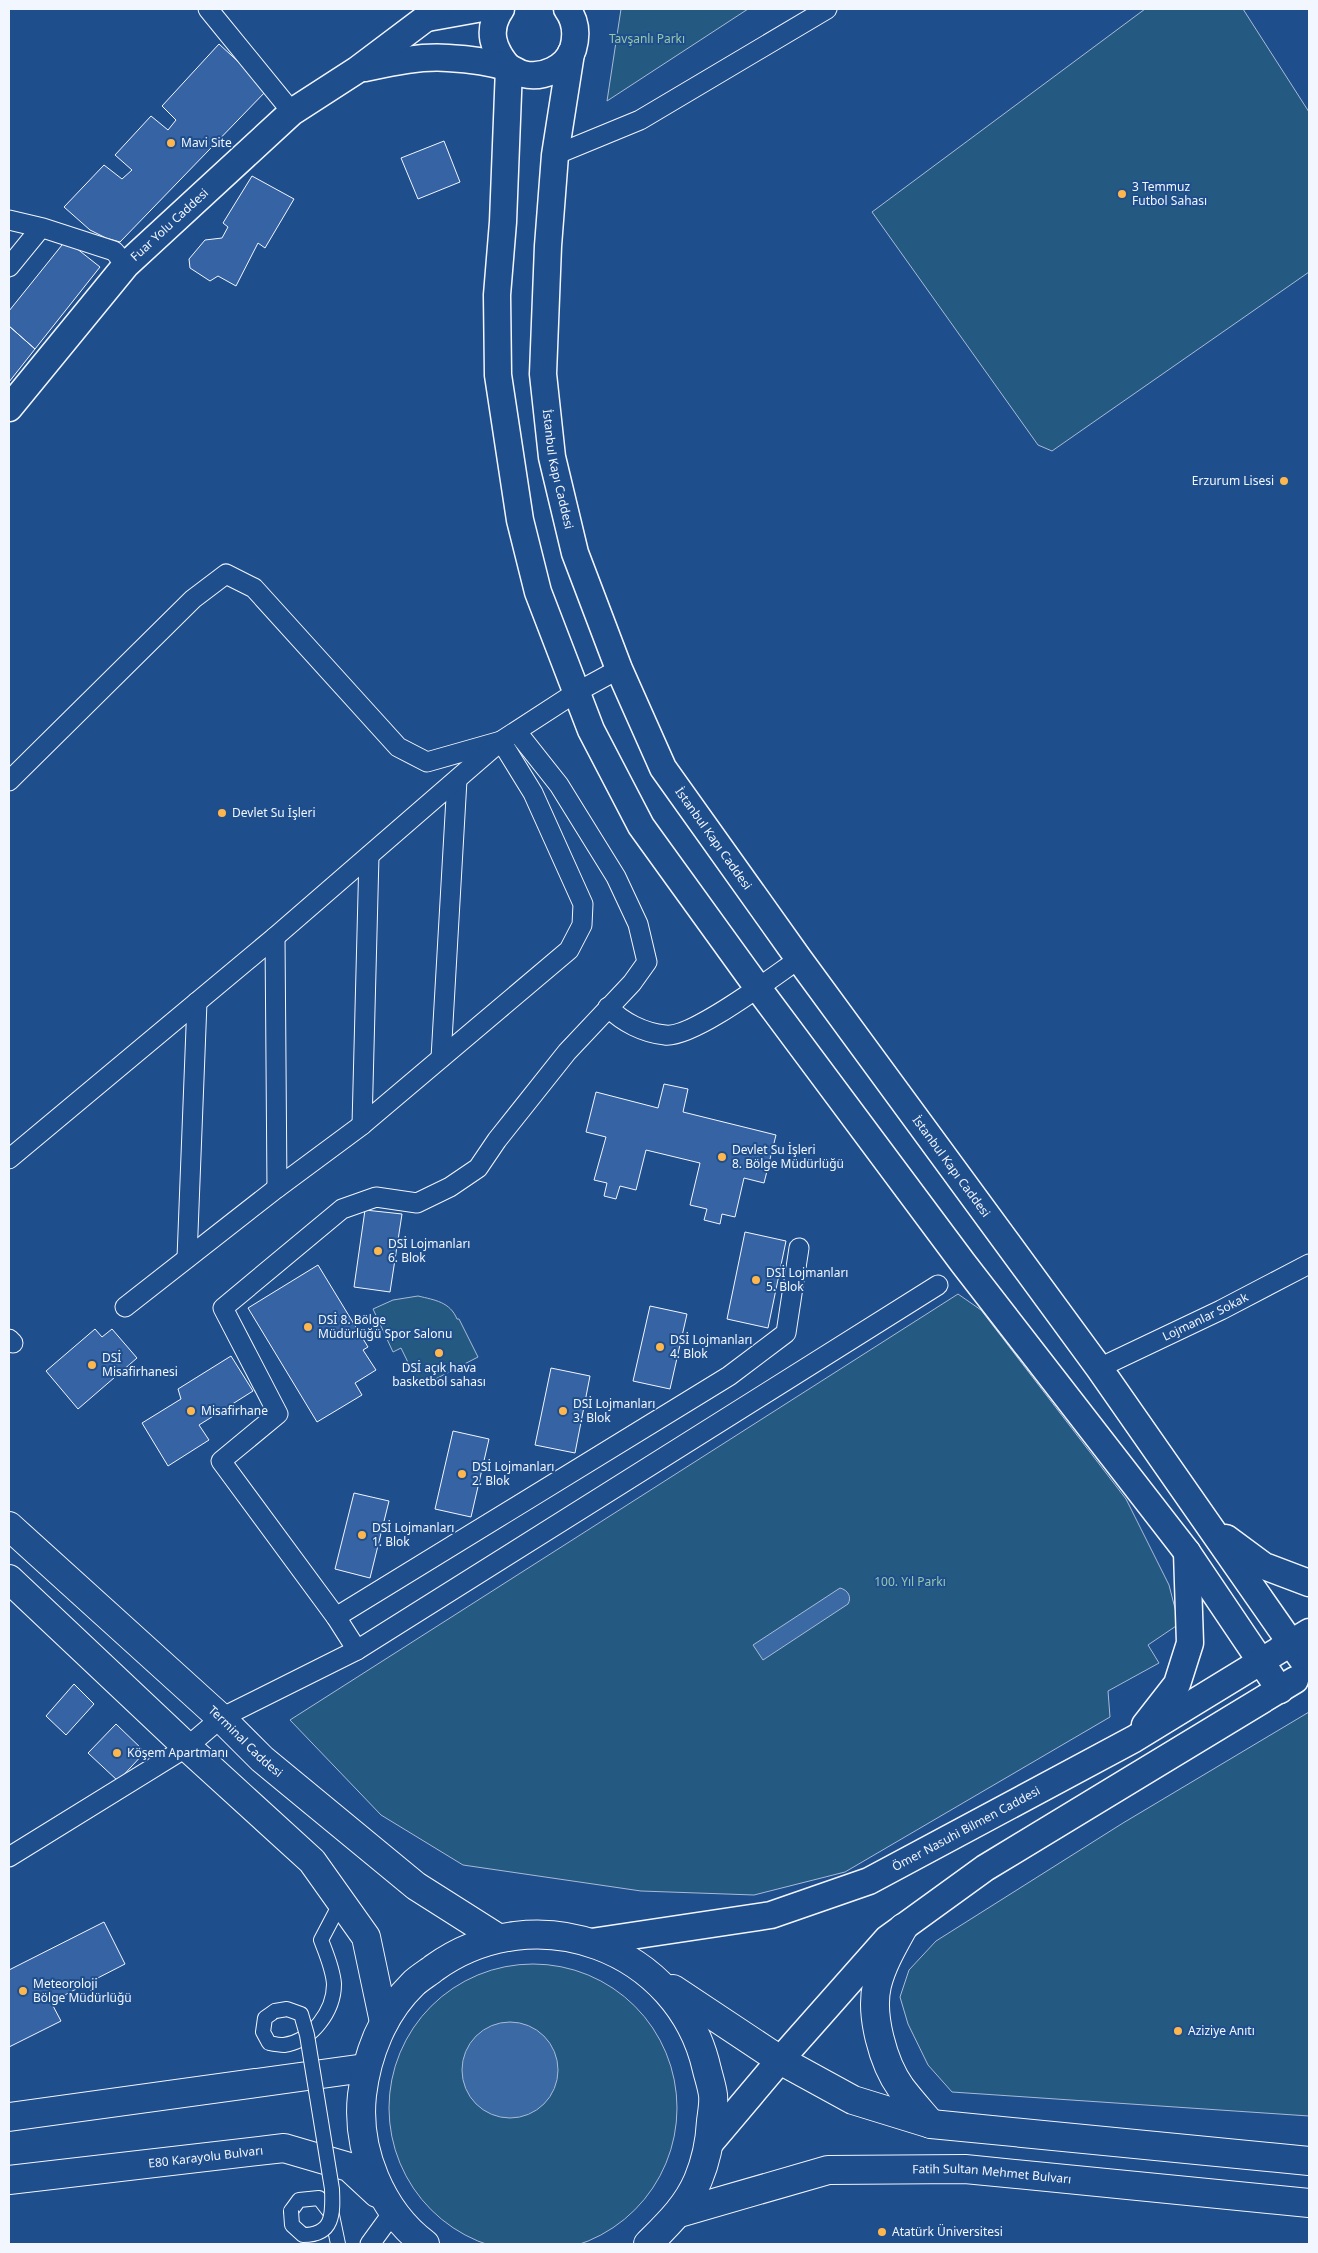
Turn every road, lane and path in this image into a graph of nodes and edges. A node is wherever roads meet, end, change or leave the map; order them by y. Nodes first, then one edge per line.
1 (208, 9) edge
2 (477, 9) edge
3 (501, 9) edge
4 (827, 9) edge
5 (570, 11) edge
6 (433, 13) edge
7 (571, 53) junction
8 (509, 68) junction
9 (357, 70) junction
10 (292, 112) junction
11 (555, 155) junction
12 (9, 220) edge
13 (40, 229) junction
14 (126, 265) junction
15 (9, 267) edge
16 (9, 408) edge
17 (619, 669) junction
18 (575, 693) junction
19 (509, 736) junction
20 (457, 780) junction
21 (9, 781) edge
22 (369, 856) junction
23 (275, 937) junction
24 (799, 959) junction
25 (758, 988) junction
26 (197, 1002) junction
27 (608, 1007) junction
28 (442, 1058) junction
29 (362, 1125) junction
30 (9, 1159) edge
31 (277, 1188) junction
32 (799, 1248) dead end
33 (187, 1258) junction
34 (1309, 1264) edge
35 (938, 1285) dead end
36 (125, 1307) dead end
37 (1099, 1368) junction
38 (1196, 1507) junction
39 (9, 1526) edge
40 (1187, 1552) junction
41 (9, 1579) edge
42 (1309, 1583) edge
43 (336, 1617) junction
44 (1300, 1637) edge
45 (357, 1650) junction
46 (1260, 1662) junction
47 (1309, 1670) edge
48 (1280, 1690) junction
49 (221, 1718) junction
50 (1134, 1739) junction
51 (187, 1747) junction
52 (9, 1857) edge
53 (340, 1902) junction
54 (903, 1928) junction
55 (498, 1938) junction
56 (591, 1942) junction
57 (647, 1972) junction
58 (384, 2022) junction
59 (780, 2060) junction
60 (365, 2068) junction
61 (9, 2117) edge
62 (931, 2124) junction
63 (710, 2143) junction
64 (1309, 2161) edge
65 (9, 2180) edge
66 (1309, 2203) edge
67 (390, 2206) junction
68 (679, 2213) junction
69 (338, 2244) edge
70 (370, 2244) edge
71 (425, 2244) edge
72 (648, 2244) edge

1 - 10 street
2 - 6 main road
3 - 8 main road
4 - 11 street
5 - 7 main road, İstanbul Kapı Caddesi
6 - 9 main road, Fuar Yolu Caddesi
7 - 8 main road
7 - 11 main road, İstanbul Kapı Caddesi
8 - 9 main road
8 - 18 main road
9 - 10 main road, Fuar Yolu Caddesi
10 - 14 main road, Fuar Yolu Caddesi
11 - 17 main road, İstanbul Kapı Caddesi
12 - 13 street
13 - 14 street
13 - 15 street
14 - 16 main road, Fuar Yolu Caddesi
17 - 18 street
17 - 24 main road, İstanbul Kapı Caddesi
18 - 19 street
18 - 25 main road
19 - 20 street
19 - 21 street
19 - 27 street
19 - 28 street
20 - 22 street
20 - 28 street
22 - 23 street
22 - 29 street
23 - 26 street
23 - 31 street
24 - 25 street
24 - 37 main road, İstanbul Kapı Caddesi
25 - 27 street
25 - 40 main road
26 - 30 street
26 - 33 street
27 - 43 street
28 - 29 street
29 - 31 street
31 - 33 street
32 - 43 street
33 - 36 street
34 - 37 street, Lojmanlar Sokak
35 - 45 street
37 - 38 main road, İstanbul Kapı Caddesi
38 - 42 main road
38 - 44 main road
39 - 49 main road, Terminal Caddesi
40 - 46 main road
40 - 50 main road
41 - 51 main road
43 - 45 street
44 - 46 main road, Ömer Nasuhi Bilmen Caddesi
44 - 47 main road
45 - 49 street
46 - 48 main road
46 - 50 main road, Ömer Nasuhi Bilmen Caddesi
47 - 48 main road
48 - 54 main road
49 - 51 street
49 - 55 main road, Terminal Caddesi
50 - 56 main road, Ömer Nasuhi Bilmen Caddesi
51 - 52 street
51 - 53 main road
53 - 58 main road
53 - 69 street, bridge
54 - 59 main road
54 - 62 main road
55 - 56 main road
55 - 58 main road
56 - 57 main road
57 - 59 main road
57 - 63 main road
58 - 60 main road
59 - 62 main road
59 - 63 main road
60 - 61 main road
60 - 67 main road
62 - 64 main road
63 - 68 main road
65 - 67 main road, E80 Karayolu Bulvarı
66 - 68 main road, Fatih Sultan Mehmet Bulvarı
67 - 70 street
67 - 71 main road
68 - 72 main road

